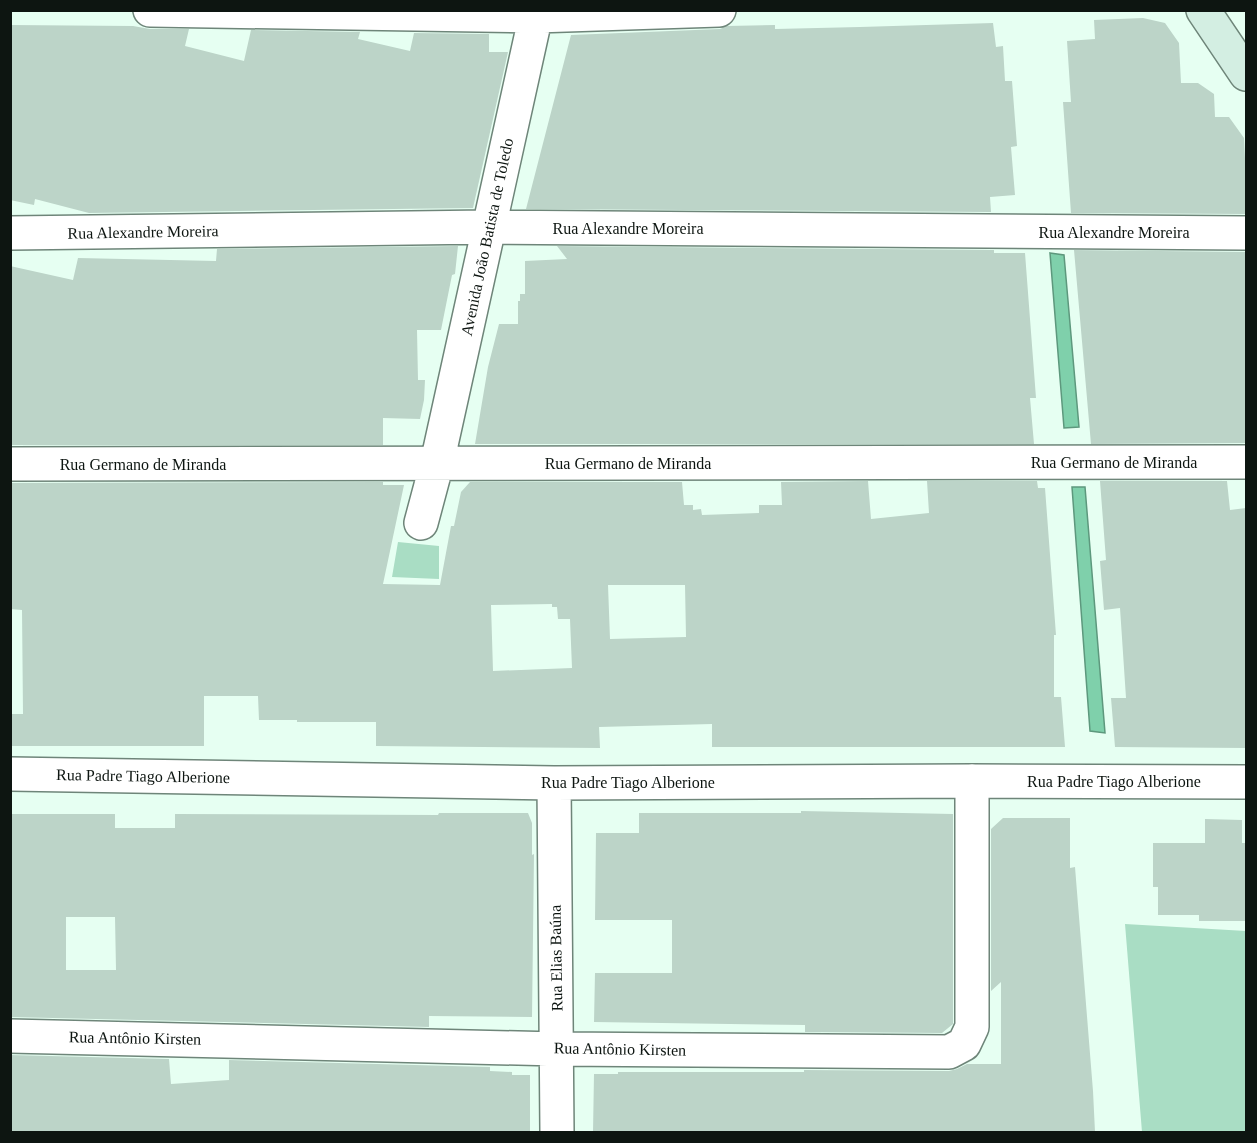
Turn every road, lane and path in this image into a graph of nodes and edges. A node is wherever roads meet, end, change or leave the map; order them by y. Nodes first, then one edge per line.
1 (150, 10) edge
2 (719, 10) edge
3 (1203, 10) edge
4 (536, 13) edge
5 (1246, 74) edge
6 (488, 227) junction
7 (1246, 233) edge
8 (10, 234) edge
9 (1246, 462) edge
10 (437, 463) junction
11 (10, 464) edge
12 (421, 523) dead end
13 (10, 774) edge
14 (972, 781) junction
15 (1246, 782) edge
16 (554, 783) junction
17 (10, 1036) edge
18 (557, 1048) junction
19 (557, 1132) edge

1 - 4 street
2 - 4 street
3 - 5 main road
4 - 6 street, Avenida João Batista de Toledo
6 - 7 street, Rua Alexandre Moreira
6 - 8 street, Rua Alexandre Moreira
6 - 10 street, Avenida João Batista de Toledo
9 - 10 street, Rua Germano de Miranda
10 - 11 street, Rua Germano de Miranda
10 - 12 street, Avenida João Batista de Toledo
13 - 16 street, Rua Padre Tiago Alberione
14 - 15 street, Rua Padre Tiago Alberione
14 - 16 street, Rua Padre Tiago Alberione
14 - 18 street, Rua Antônio Kirsten
16 - 18 street, Rua Elias Baúna
17 - 18 street, Rua Antônio Kirsten
18 - 19 street, Rua Elias Baúna

